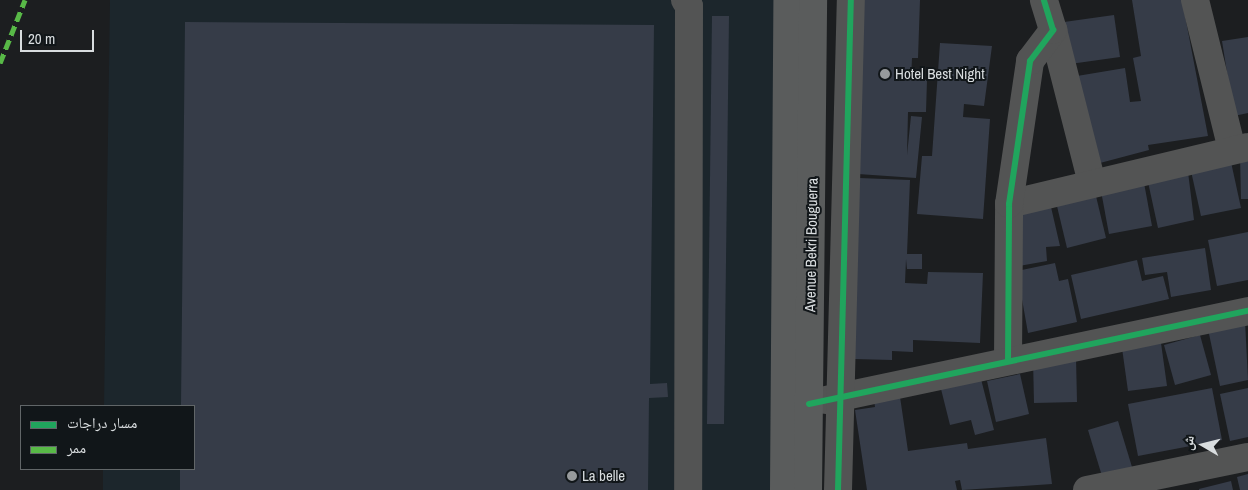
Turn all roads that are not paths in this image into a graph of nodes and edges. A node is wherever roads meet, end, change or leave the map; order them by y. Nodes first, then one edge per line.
1 (685, 0) edge
2 (787, 0) edge
3 (813, 0) edge
4 (851, 0) edge
5 (1044, 0) edge
6 (1195, 0) edge
7 (1053, 30) junction
8 (1240, 149) edge
9 (1092, 183) junction
10 (1009, 204) junction
11 (1248, 311) edge
12 (1008, 361) junction
13 (843, 396) junction
14 (809, 404) junction
15 (1248, 456) edge
16 (688, 490) edge
17 (784, 490) edge
18 (808, 490) edge
19 (838, 490) edge
20 (1086, 490) edge

1 - 16 street
2 - 17 highway, Avenue Bekri Bouguerra
3 - 14 highway, Avenue Bekri Bouguerra
4 - 13 street
5 - 7 street
6 - 8 street
7 - 9 street
7 - 10 street
8 - 9 street
9 - 10 street
10 - 12 street
11 - 12 street
12 - 13 street
13 - 14 street
13 - 19 street
14 - 18 highway, Avenue Bekri Bouguerra
15 - 20 street

